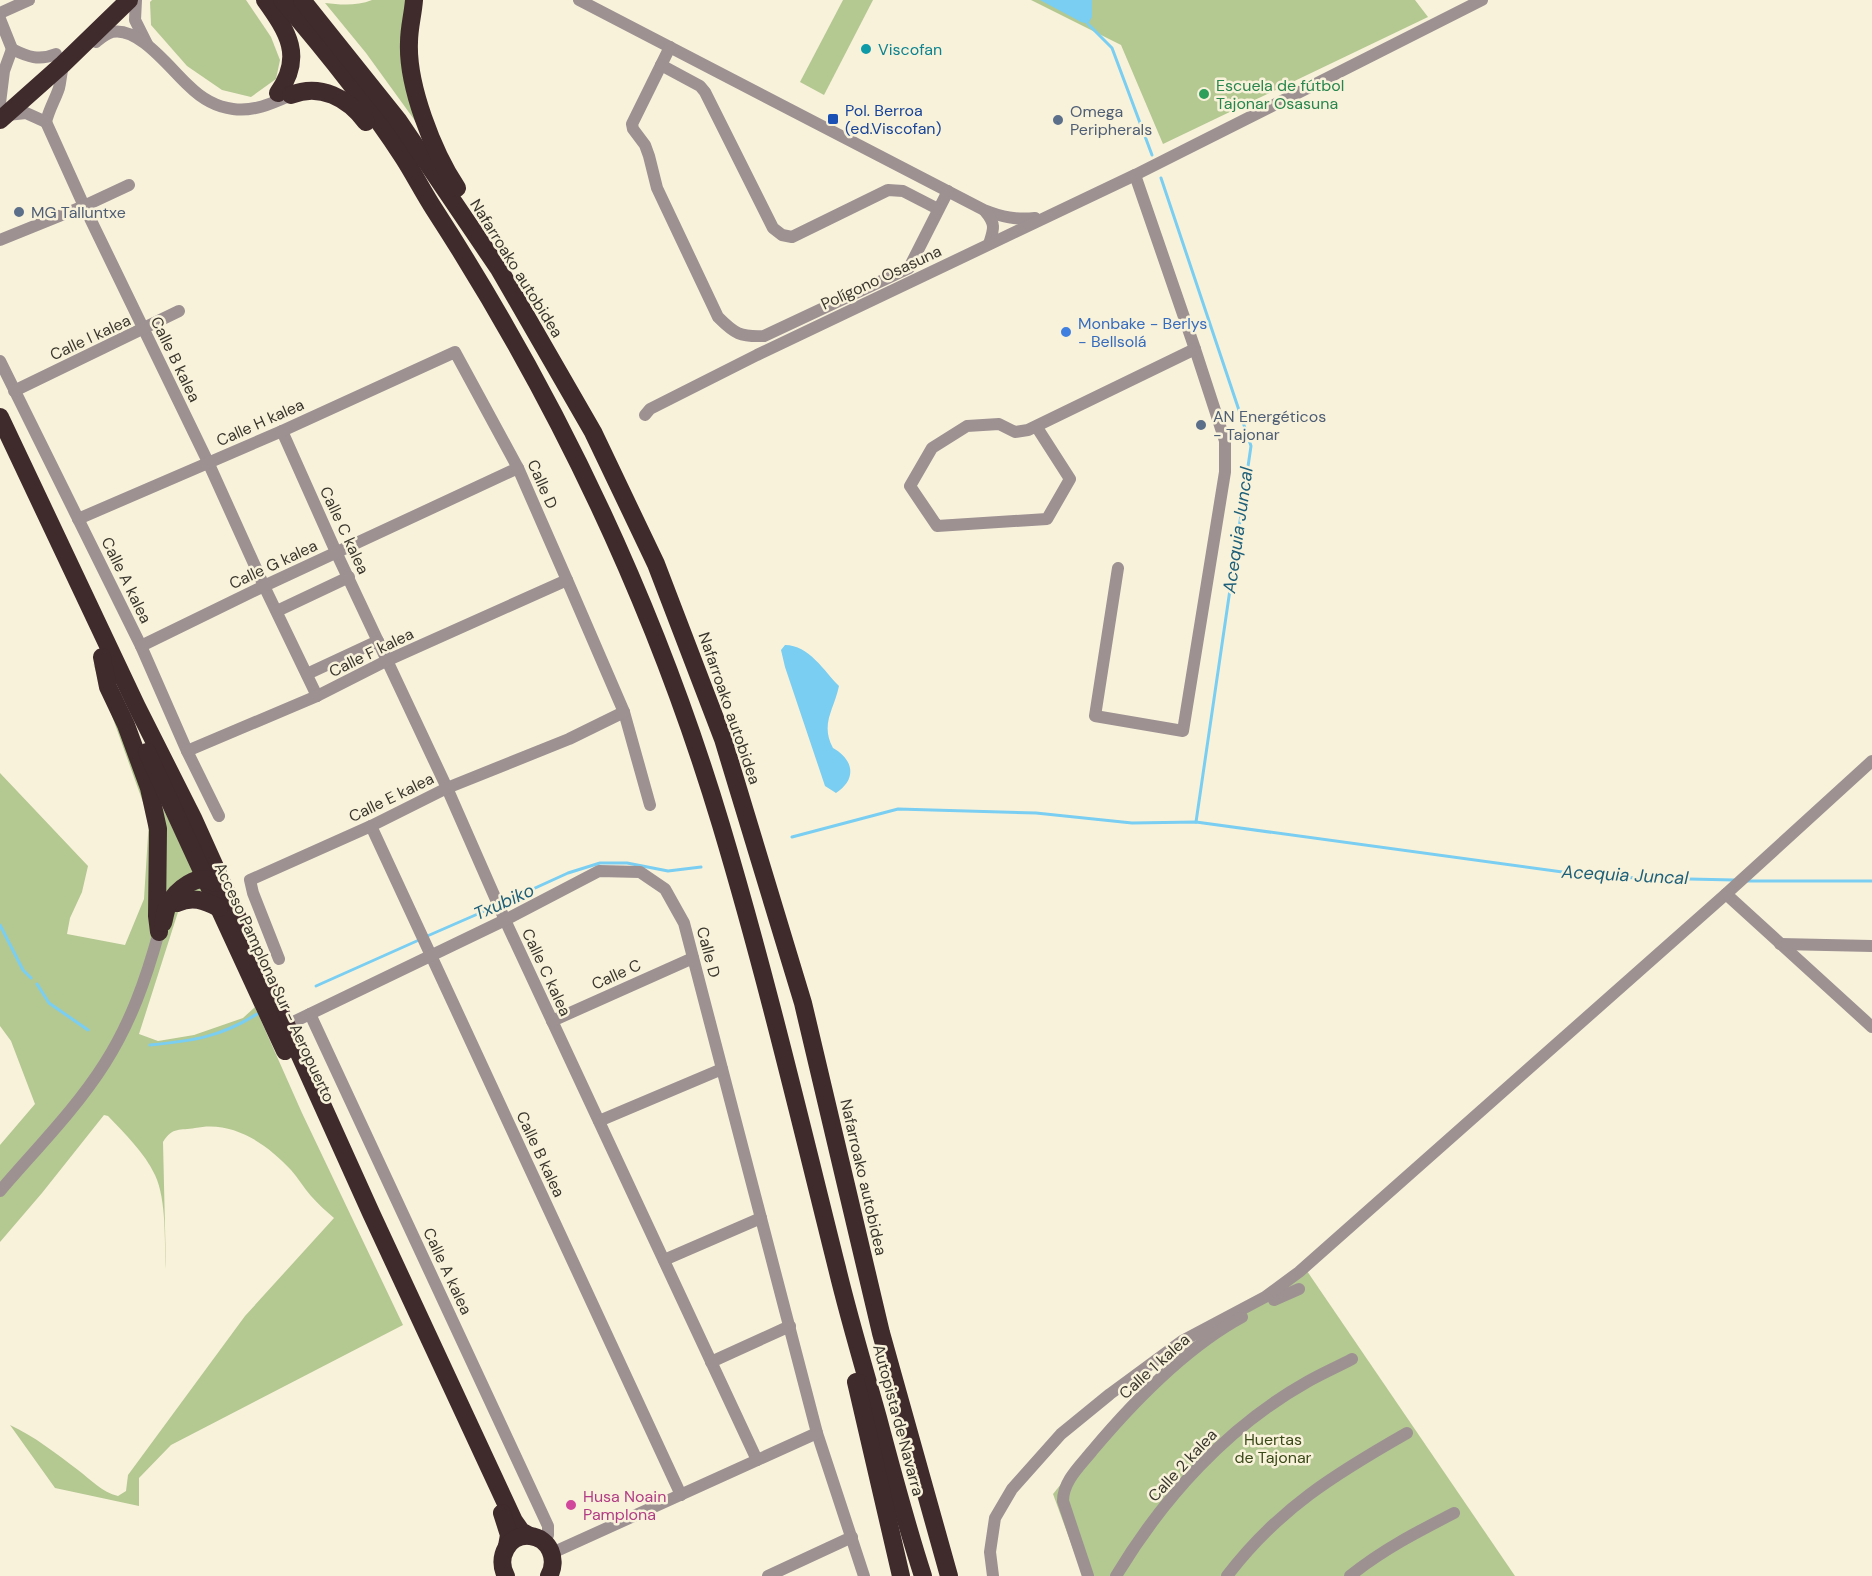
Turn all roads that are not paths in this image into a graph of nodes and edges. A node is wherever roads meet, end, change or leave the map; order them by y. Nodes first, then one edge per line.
1 (29, 0) edge
2 (113, 0) edge
3 (129, 0) edge
4 (136, 0) edge
5 (265, 0) edge
6 (282, 0) edge
7 (302, 0) edge
8 (579, 0) edge
9 (1482, 0) edge
10 (415, 4) edge
11 (1460, 5) edge
12 (0, 13) edge
13 (0, 19) edge
14 (150, 47) junction
15 (670, 47) junction
16 (12, 49) junction
17 (59, 59) junction
18 (661, 65) junction
19 (290, 93) junction
20 (2, 111) edge
21 (46, 122) junction
22 (1135, 175) junction
23 (417, 183) junction
24 (129, 185) dead end
25 (948, 190) junction
26 (84, 206) junction
27 (938, 209) junction
28 (984, 210) junction
29 (1042, 218) junction
30 (0, 240) edge
31 (988, 244) junction
32 (179, 311) dead end
33 (143, 330) junction
34 (1195, 349) junction
35 (455, 352) joint
36 (0, 361) edge
37 (3, 374) edge
38 (14, 391) junction
39 (645, 415) dead end
40 (0, 417) edge
41 (1036, 426) junction
42 (282, 431) junction
43 (0, 435) edge
44 (208, 462) junction
45 (518, 468) junction
46 (78, 519) junction
47 (336, 552) junction
48 (656, 564) junction
49 (1118, 568) dead end
50 (348, 577) junction
51 (567, 580) junction
52 (264, 586) junction
53 (277, 610) junction
54 (378, 641) junction
55 (141, 646) junction
56 (102, 657) junction
57 (386, 661) junction
58 (307, 674) junction
59 (317, 696) junction
60 (624, 712) junction
61 (188, 751) junction
62 (1872, 761) edge
63 (447, 788) junction
64 (651, 805) dead end
65 (219, 816) dead end
66 (193, 818) junction
67 (371, 826) junction
68 (206, 879) junction
69 (1725, 894) junction
70 (177, 903) junction
71 (219, 908) junction
72 (237, 912) junction
73 (505, 920) junction
74 (162, 926) junction
75 (1780, 944) junction
76 (1872, 946) edge
77 (429, 949) junction
78 (693, 958) junction
79 (279, 959) dead end
80 (310, 1014) junction
81 (552, 1021) junction
82 (287, 1025) junction
83 (1872, 1027) edge
84 (722, 1069) junction
85 (599, 1121) junction
86 (0, 1191) edge
87 (761, 1218) junction
88 (664, 1260) junction
89 (838, 1273) junction
90 (1299, 1289) dead end
91 (790, 1326) junction
92 (1352, 1359) dead end
93 (711, 1362) junction
94 (818, 1432) junction
95 (1407, 1433) dead end
96 (757, 1460) junction
97 (681, 1495) junction
98 (930, 1513) junction
99 (1454, 1513) dead end
100 (852, 1537) junction
101 (507, 1546) junction
102 (898, 1557) junction
103 (548, 1558) edge
104 (503, 1575) edge
105 (768, 1576) edge
106 (864, 1576) edge
107 (901, 1576) edge
108 (906, 1576) edge
109 (923, 1576) edge
110 (949, 1576) edge
111 (958, 1576) edge
112 (993, 1576) edge
113 (1088, 1576) edge
114 (1116, 1576) edge
115 (1227, 1576) edge
116 (1350, 1576) edge

1 - 12 street
2 - 17 highway
3 - 17 highway
4 - 14 street
5 - 19 highway
6 - 23 highway
7 - 48 highway, Nafarroako autobidea
8 - 15 street
9 - 11 street, Polígono Osasuna
10 - 48 highway
11 - 22 street, Polígono Osasuna
13 - 16 street
14 - 17 street
14 - 19 street
15 - 18 street
15 - 25 street
16 - 17 street
16 - 20 street
17 - 20 highway
17 - 21 street
18 - 27 street
18 - 27 street
19 - 23 highway
20 - 21 street
21 - 26 street, Calle B kalea
22 - 29 street, Polígono Osasuna
22 - 34 street
23 - 89 highway
24 - 26 street
25 - 27 street
25 - 28 street
26 - 30 street
26 - 33 street, Calle B kalea
28 - 29 street
28 - 31 street
29 - 31 street, Polígono Osasuna
31 - 39 street, Polígono Osasuna
32 - 33 street, Calle I kalea
33 - 38 street, Calle I kalea
33 - 44 street, Calle B kalea
34 - 41 street
34 - 49 street
35 - 42 street, Calle H kalea
35 - 45 street, Calle D
36 - 37 street, Calle A kalea
37 - 38 street, Calle A kalea
38 - 46 street, Calle A kalea
40 - 66 highway, Acceso Pamplona Sur - Aeropuerto
41 - 41 street
42 - 44 street, Calle H kalea
42 - 47 street, Calle C kalea
43 - 56 highway, Acceso Pamplona Sur - Aeropuerto
44 - 46 street, Calle H kalea
44 - 52 street, Calle B kalea
45 - 47 street, Calle G kalea
45 - 51 street, Calle D
46 - 55 street, Calle A kalea
47 - 50 street, Calle C kalea
47 - 52 street, Calle G kalea
48 - 98 highway, Nafarroako autobidea
50 - 53 street
50 - 54 street, Calle C kalea
51 - 57 street, Calle F kalea
51 - 60 street, Calle D
52 - 53 street, Calle B kalea
52 - 55 street, Calle G kalea
53 - 58 street, Calle B kalea
54 - 57 street, Calle C kalea
54 - 58 street
55 - 61 street, Calle A kalea
56 - 68 highway, Acceso Pamplona Sur - Aeropuerto
56 - 74 highway
57 - 59 street, Calle F kalea
57 - 63 street, Calle C kalea
58 - 59 street, Calle B kalea
59 - 61 street, Calle F kalea
60 - 63 street, Calle E kalea
60 - 64 street, Calle D
61 - 65 street, Calle A kalea
62 - 69 street
63 - 67 street, Calle E kalea
63 - 73 street, Calle C kalea
66 - 68 highway
66 - 72 highway, Acceso Pamplona Sur - Aeropuerto
67 - 77 street, Calle B kalea
67 - 79 street, Calle E kalea
68 - 70 highway
68 - 71 highway, Acceso Pamplona Sur - Aeropuerto
68 - 72 highway
68 - 74 highway
69 - 75 street
69 - 112 street
70 - 71 highway
70 - 74 highway
71 - 101 highway, Acceso Pamplona Sur - Aeropuerto
72 - 82 highway, Acceso Pamplona Sur - Aeropuerto
73 - 77 street, Calle D
73 - 78 street, Calle D
73 - 81 street, Calle C kalea
74 - 86 street
75 - 76 street
75 - 83 street
77 - 80 street, Calle D
77 - 97 street, Calle B kalea
78 - 81 street, Calle C
78 - 84 street, Calle D
80 - 82 street, Calle D
80 - 103 street, Calle A kalea
81 - 85 street, Calle C kalea
82 - 103 highway, Acceso Pamplona Sur - Aeropuerto
84 - 85 street
84 - 87 street, Calle D
85 - 88 street, Calle C kalea
87 - 88 street
87 - 91 street, Calle D
88 - 93 street, Calle C kalea
89 - 102 highway
89 - 109 highway, Autopista de Navarra
90 - 113 street, Calle 1 kalea
91 - 93 street
91 - 94 street, Calle D
92 - 114 street, Calle 2 kalea
93 - 96 street, Calle C kalea
94 - 96 street
94 - 100 street, Calle D
95 - 115 street
96 - 97 street
97 - 103 street
98 - 110 highway, Autopista de Navarra
98 - 111 highway
99 - 116 street
100 - 105 street
100 - 106 street, Calle D
101 - 103 highway
101 - 104 highway, Acceso Pamplona Sur - Aeropuerto
102 - 107 highway
102 - 108 highway

